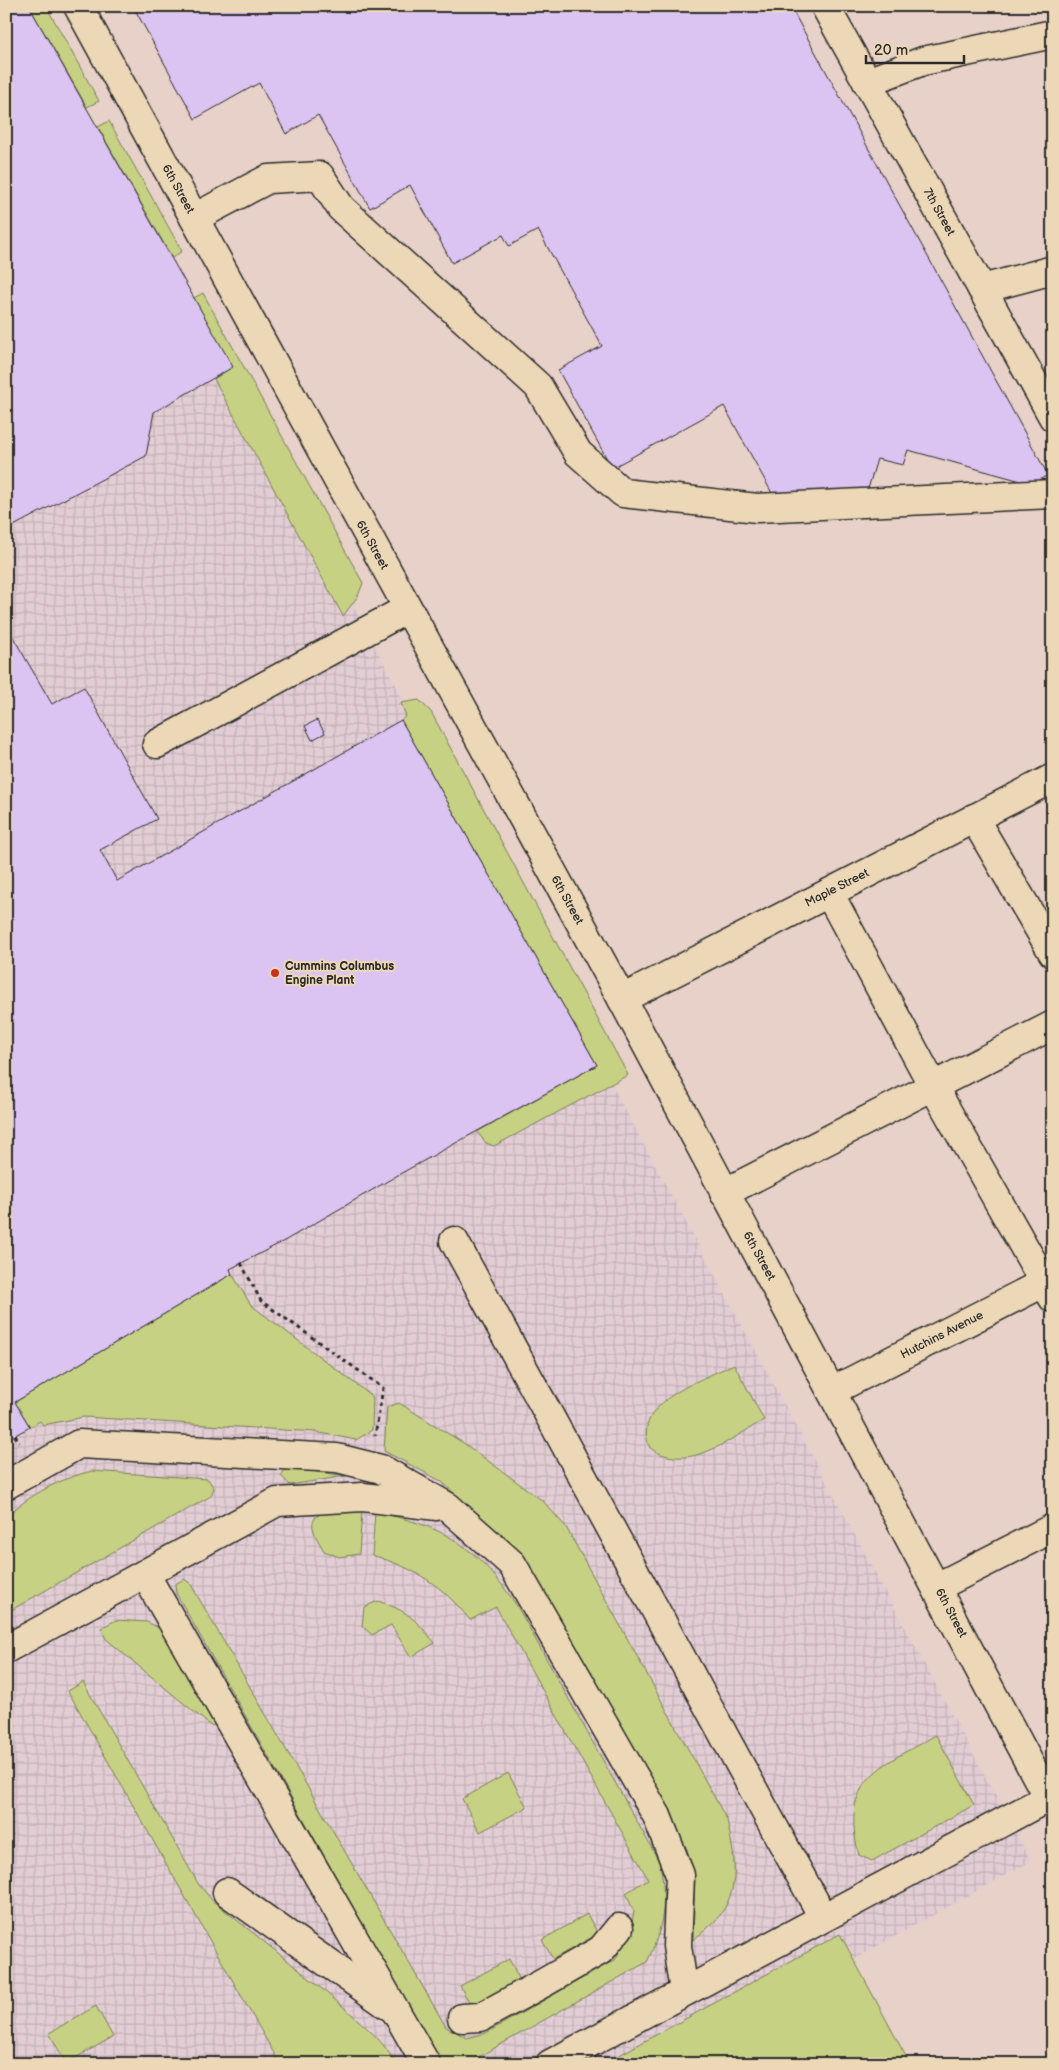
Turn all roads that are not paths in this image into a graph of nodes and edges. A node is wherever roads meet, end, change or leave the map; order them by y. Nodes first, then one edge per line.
1 (78, 6) edge
2 (825, 6) edge
3 (1053, 34) edge
4 (867, 82) junction
5 (194, 218) junction
6 (1053, 270) edge
7 (982, 289) junction
8 (1053, 417) edge
9 (1053, 494) edge
10 (408, 609) junction
11 (157, 744) dead end
12 (1053, 778) edge
13 (974, 818) junction
14 (829, 893) junction
15 (1053, 954) edge
16 (622, 999) junction
17 (1053, 1025) edge
18 (933, 1086) junction
19 (724, 1193) junction
20 (454, 1241) dead end
21 (1050, 1286) edge
22 (832, 1391) junction
23 (6, 1485) edge
24 (448, 1507) junction
25 (1053, 1528) edge
26 (145, 1574) junction
27 (937, 1587) junction
28 (6, 1649) edge
29 (1050, 1796) edge
30 (227, 1892) dead end
31 (823, 1917) junction
32 (619, 1928) dead end
33 (684, 1992) junction
34 (396, 2012) junction
35 (462, 2018) dead end
36 (426, 2064) edge
37 (550, 2064) edge

1 - 5 street, 6th Street
2 - 4 street, 7th Street
3 - 4 street
4 - 7 street, 7th Street
5 - 9 street
5 - 10 street, 6th Street
6 - 7 street
7 - 8 street, 7th Street
10 - 11 street
10 - 16 street, 6th Street
12 - 13 street, Maple Street
13 - 14 street, Maple Street
13 - 15 street
14 - 16 street, Maple Street
14 - 18 street
16 - 19 street, 6th Street
17 - 18 street
18 - 19 street
18 - 21 street
19 - 22 street, 6th Street
20 - 31 street
21 - 22 street, Hutchins Avenue
22 - 27 street, 6th Street
23 - 24 street
24 - 26 street
24 - 33 street
25 - 27 street
26 - 28 street
26 - 34 street
27 - 29 street, 6th Street
29 - 31 street
30 - 34 street
31 - 33 street
32 - 35 street
33 - 37 street
34 - 36 street

